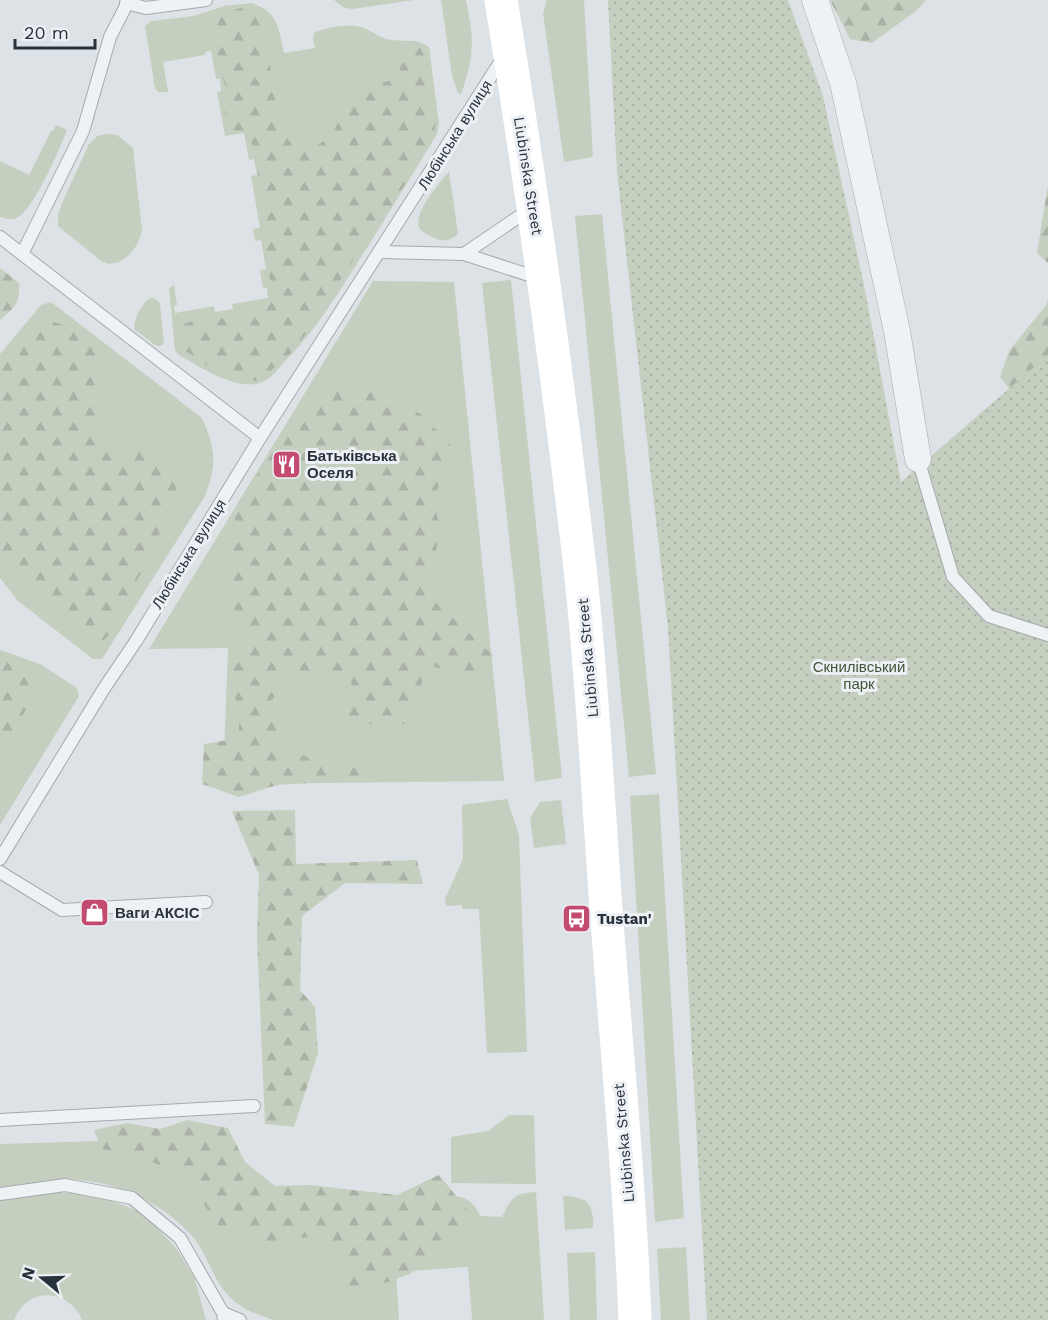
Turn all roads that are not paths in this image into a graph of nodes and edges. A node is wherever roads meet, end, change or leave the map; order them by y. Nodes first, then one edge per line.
1 (206, 0) edge
2 (501, 0) edge
3 (815, 0) edge
4 (128, 2) edge
5 (509, 48) junction
6 (532, 208) junction
7 (0, 237) edge
8 (381, 252) junction
9 (22, 254) junction
10 (464, 254) junction
11 (544, 280) junction
12 (260, 438) junction
13 (918, 459) joint
14 (1048, 635) edge
15 (0, 859) edge
16 (0, 872) edge
17 (206, 902) dead end
18 (254, 1106) dead end
19 (0, 1120) edge
20 (0, 1194) edge
21 (223, 1316) edge
22 (240, 1320) edge
23 (635, 1320) edge

1 - 4 lane
2 - 5 main road, Liubinska Street
3 - 13 street
4 - 9 lane
5 - 6 main road, Liubinska Street
5 - 8 lane, Любінська вулиця
6 - 10 lane
6 - 11 main road, Liubinska Street
7 - 9 lane
8 - 10 lane
8 - 12 lane, Любінська вулиця
9 - 12 lane
10 - 11 lane
11 - 23 main road, Liubinska Street
12 - 15 lane, Любінська вулиця
13 - 14 lane
16 - 17 lane
18 - 19 lane
20 - 21 lane
21 - 22 lane

